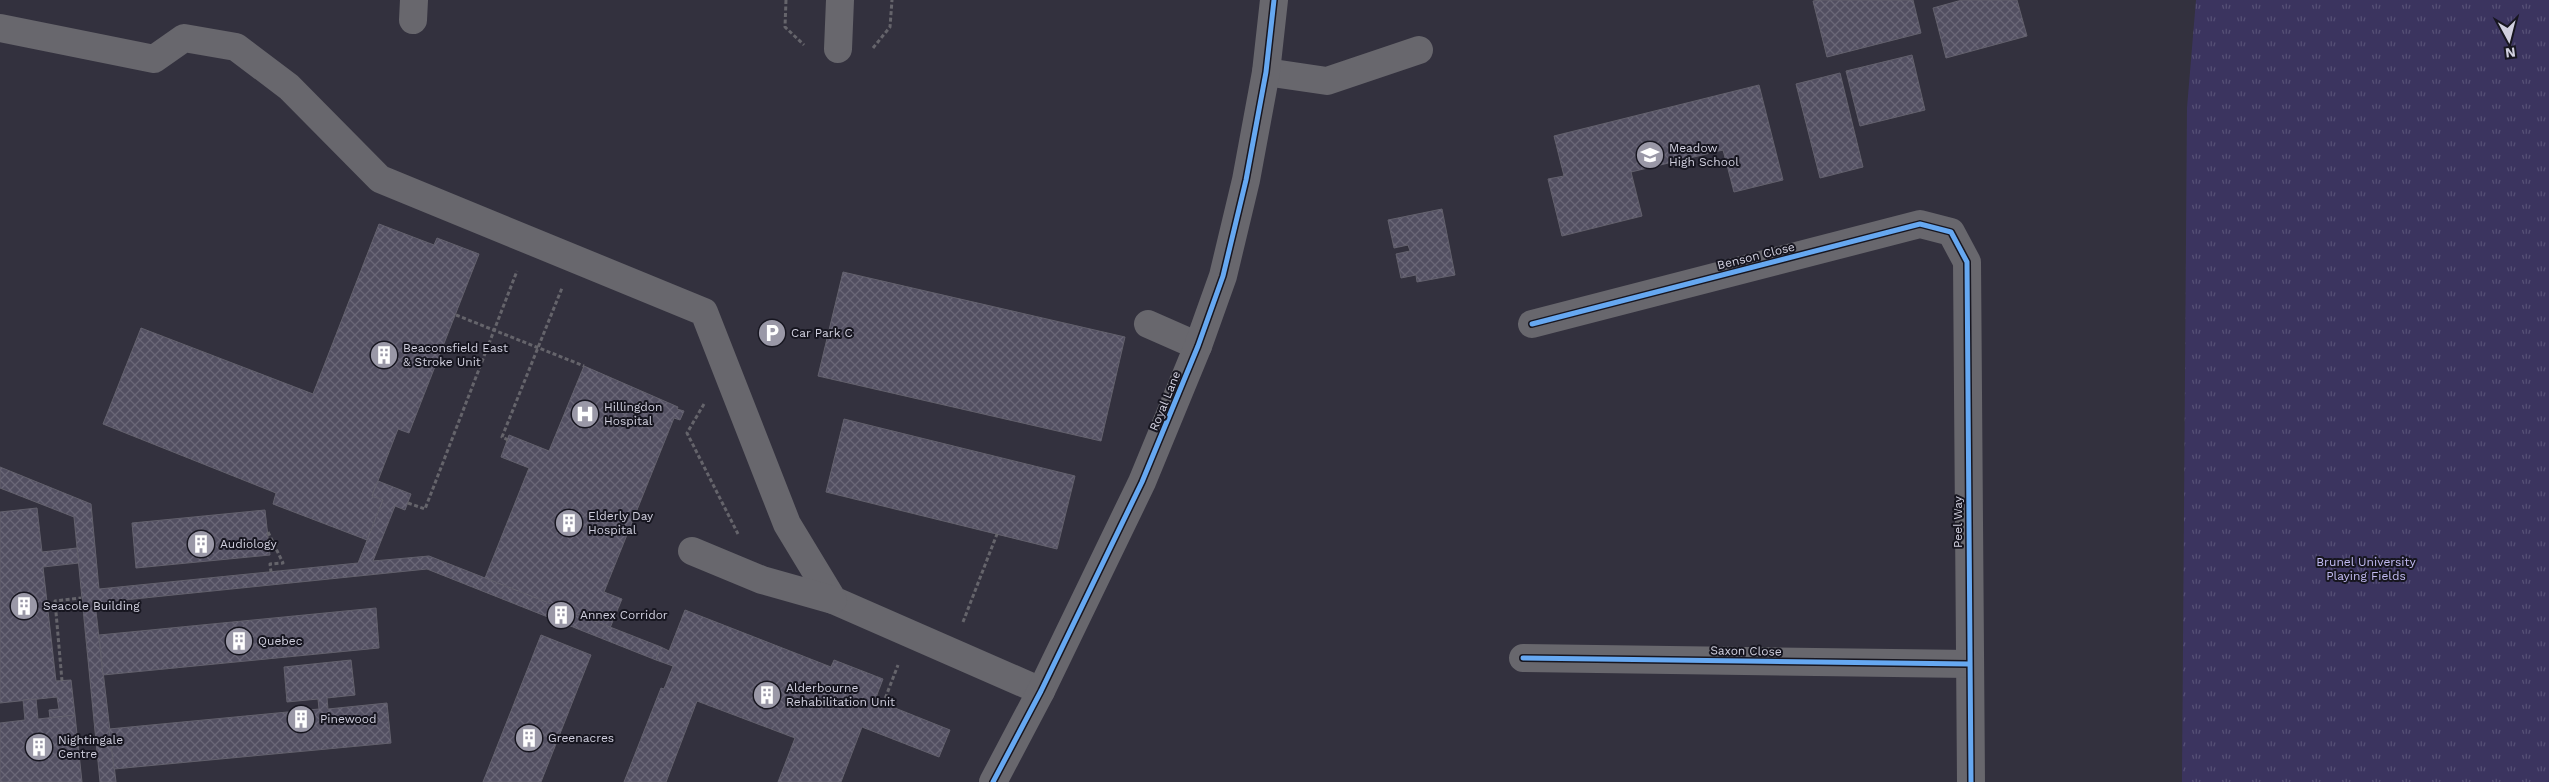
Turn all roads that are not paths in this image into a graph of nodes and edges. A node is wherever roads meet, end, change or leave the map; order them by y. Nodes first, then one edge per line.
1 (840, 0) edge
2 (1274, 0) edge
3 (0, 28) edge
4 (838, 49) dead end
5 (1419, 50) dead end
6 (1266, 72) junction
7 (1967, 262) joint
8 (1148, 324) dead end
9 (1532, 324) dead end
10 (1198, 346) junction
11 (692, 551) dead end
12 (833, 600) junction
13 (1523, 658) dead end
14 (1968, 664) junction
15 (1040, 690) junction
16 (993, 782) edge
17 (1971, 782) edge

1 - 4 street
2 - 6 street, Royal Lane
3 - 12 street
5 - 6 street
6 - 10 street, Royal Lane
7 - 9 street, Benson Close
7 - 14 street, Peel Way
8 - 10 street
10 - 15 street, Royal Lane
11 - 12 street
12 - 15 street
13 - 14 street, Saxon Close
14 - 17 street, Peel Way
15 - 16 street, Royal Lane

